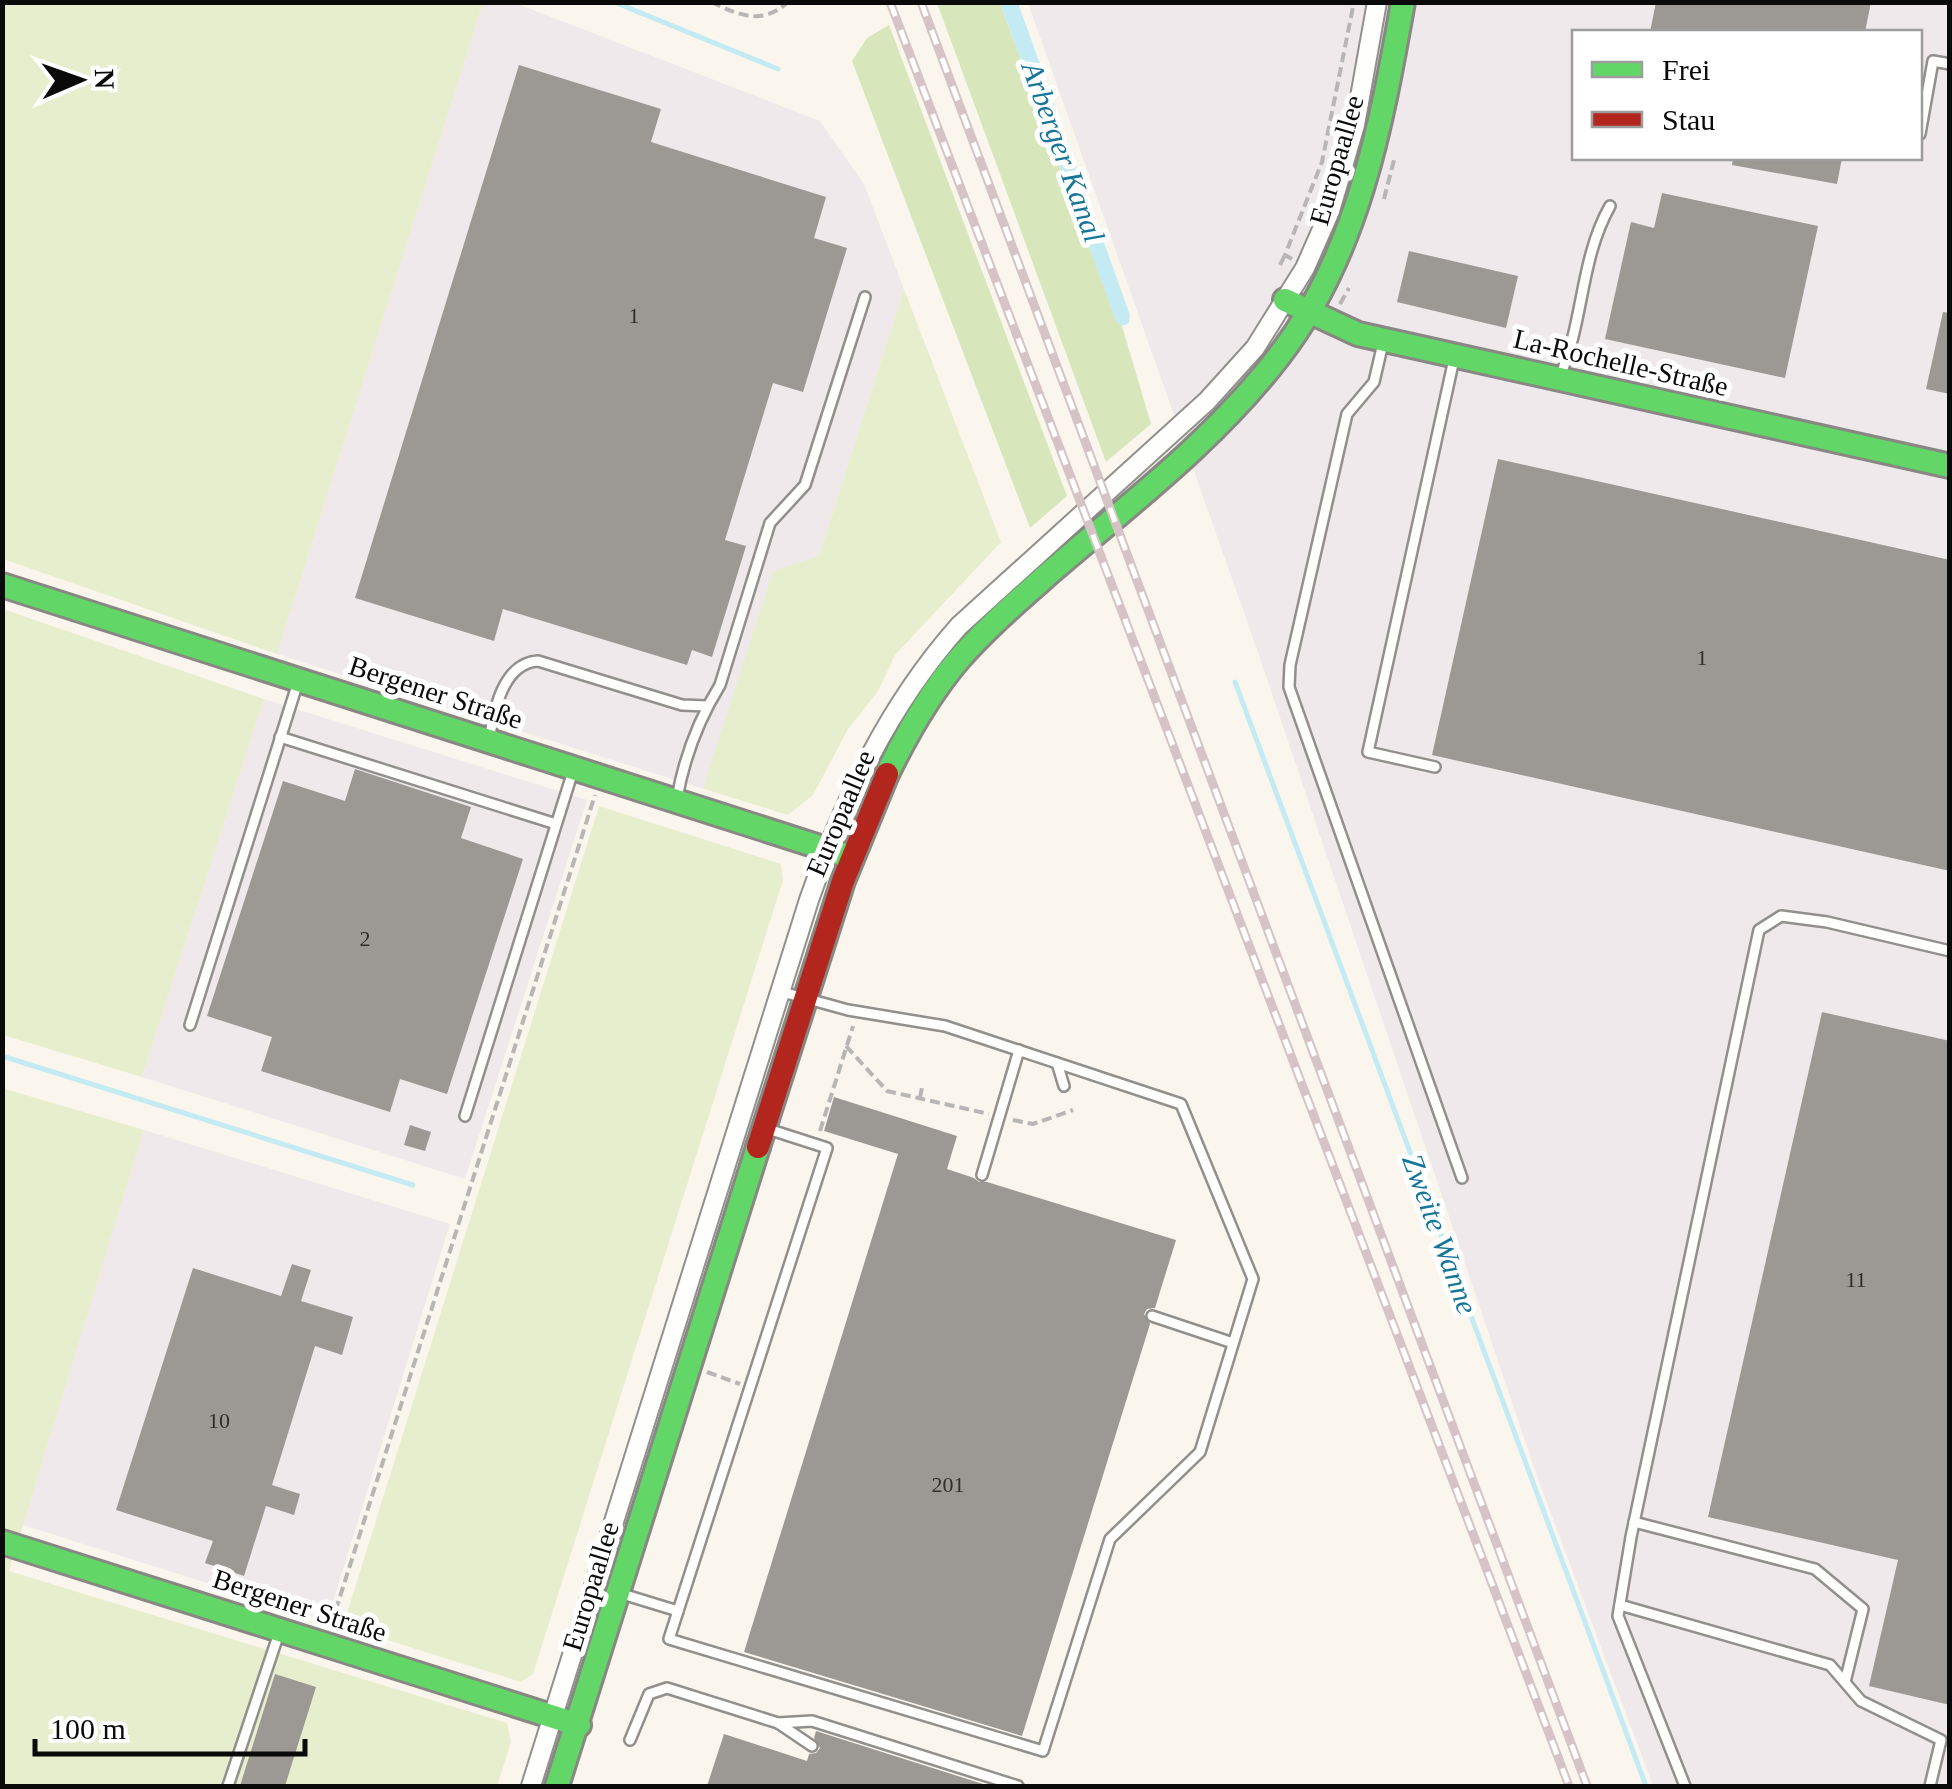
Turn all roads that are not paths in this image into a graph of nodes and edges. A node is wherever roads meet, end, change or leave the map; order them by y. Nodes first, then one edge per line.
1 (1378, 2) edge
2 (1403, 2) edge
3 (1950, 64) edge
4 (1922, 123) edge
5 (1610, 206) dead end
6 (864, 297) dead end
7 (1285, 300) junction
8 (1307, 312) junction
9 (1384, 340) junction
10 (1454, 356) junction
11 (1559, 379) junction
12 (1950, 466) edge
13 (2, 584) edge
14 (298, 680) junction
15 (707, 706) junction
16 (280, 737) junction
17 (489, 741) junction
18 (1435, 767) dead end
19 (574, 768) junction
20 (676, 801) junction
21 (556, 824) junction
22 (826, 850) junction
23 (851, 857) junction
24 (1950, 950) edge
25 (779, 992) junction
26 (806, 1001) junction
27 (190, 1025) dead end
28 (766, 1038) junction
29 (792, 1049) junction
30 (1019, 1050) junction
31 (1057, 1063) junction
32 (1064, 1086) dead end
33 (465, 1116) dead end
34 (766, 1128) junction
35 (982, 1175) dead end
36 (1462, 1178) dead end
37 (1152, 1316) dead end
38 (1234, 1342) junction
39 (1634, 1522) junction
40 (2, 1542) edge
41 (620, 1592) junction
42 (1620, 1605) junction
43 (678, 1611) junction
44 (280, 1630) junction
45 (1845, 1682) junction
46 (554, 1717) junction
47 (778, 1723) junction
48 (579, 1724) junction
49 (630, 1740) dead end
50 (812, 1746) dead end
51 (228, 1786) edge
52 (531, 1786) edge
53 (557, 1786) edge
54 (1018, 1786) edge
55 (1685, 1786) edge
56 (1930, 1786) edge

1 - 7 street, Europaallee
2 - 8 street, Europaallee
3 - 4 lane
5 - 11 lane
6 - 15 lane
7 - 8 street, La-Rochelle-Straße
7 - 22 street, Europaallee
8 - 9 street, La-Rochelle-Straße
8 - 23 street, Europaallee
9 - 10 street, La-Rochelle-Straße
9 - 36 lane
10 - 11 street, La-Rochelle-Straße
10 - 18 lane
11 - 12 street, La-Rochelle-Straße
13 - 14 street, Bergener Straße
14 - 16 lane
14 - 17 street, Bergener Straße
15 - 17 lane
15 - 20 lane
16 - 21 lane
16 - 27 lane
17 - 19 street, Bergener Straße
19 - 20 street, Bergener Straße
19 - 21 lane
20 - 22 street, Bergener Straße
21 - 33 lane
22 - 23 street, Bergener Straße
22 - 25 street, Europaallee
23 - 26 street, Europaallee
24 - 39 lane
25 - 26 lane
25 - 28 street, Europaallee
26 - 29 street, Europaallee
26 - 30 lane
28 - 29 lane
28 - 46 street, Europaallee
29 - 34 street, Europaallee
30 - 31 lane
30 - 35 lane
31 - 32 lane
31 - 38 lane
34 - 41 street, Europaallee
34 - 43 lane
37 - 38 lane
38 - 43 lane
39 - 42 lane
39 - 45 lane
40 - 44 street, Bergener Straße
41 - 43 lane
41 - 48 street, Europaallee
42 - 45 lane
42 - 55 lane
44 - 46 street, Bergener Straße
44 - 51 lane
45 - 56 lane
46 - 48 street, Bergener Straße
46 - 52 street, Europaallee
47 - 49 lane
47 - 50 lane
47 - 54 lane
48 - 53 street, Europaallee

